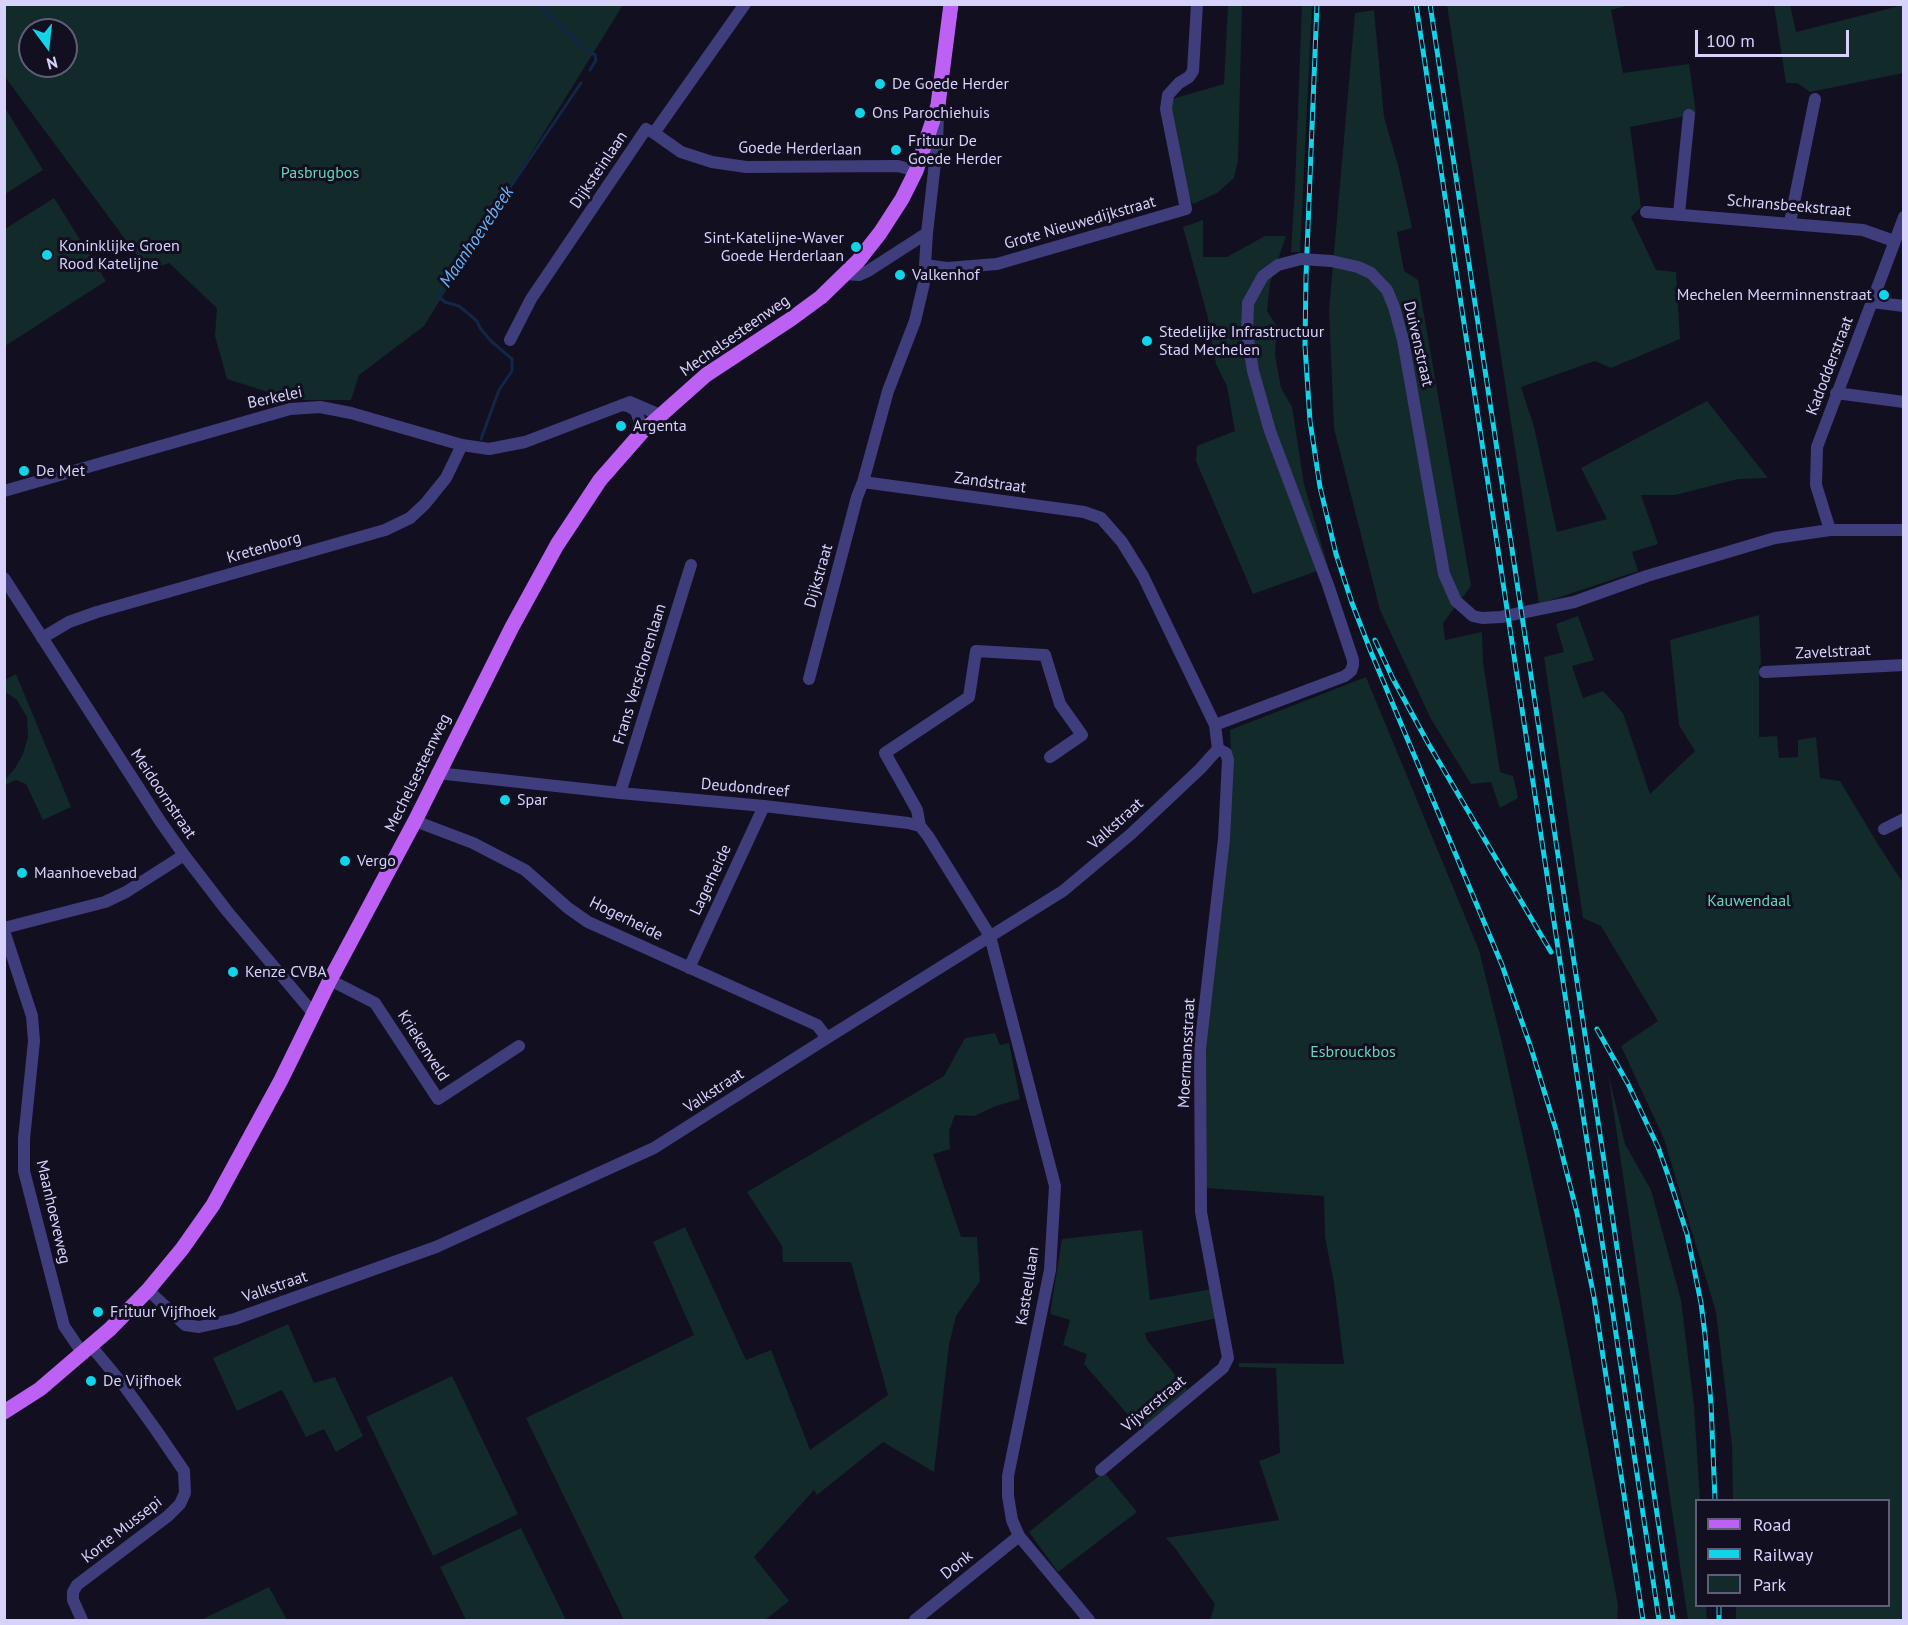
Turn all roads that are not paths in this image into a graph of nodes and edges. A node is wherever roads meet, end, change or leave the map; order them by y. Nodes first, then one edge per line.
1 (745, 4) edge
2 (951, 4) edge
3 (1197, 4) edge
4 (1815, 99) dead end
5 (938, 105) junction
6 (1689, 115) dead end
7 (654, 133) junction
8 (916, 171) junction
9 (1646, 212) dead end
10 (1679, 213) junction
11 (1904, 218) edge
12 (1790, 222) junction
13 (927, 233) junction
14 (1894, 241) junction
15 (926, 265) junction
16 (846, 274) junction
17 (1872, 302) junction
18 (1904, 306) edge
19 (510, 340) dead end
20 (1836, 393) junction
21 (1904, 402) edge
22 (621, 405) junction
23 (660, 415) junction
24 (643, 431) junction
25 (462, 445) junction
26 (863, 482) junction
27 (4, 492) edge
28 (1830, 530) junction
29 (1904, 530) edge
30 (691, 565) dead end
31 (4, 578) edge
32 (42, 638) junction
33 (1904, 665) edge
34 (1765, 672) dead end
35 (809, 679) dead end
36 (1215, 725) junction
37 (1218, 749) junction
38 (1050, 757) dead end
39 (437, 773) junction
40 (620, 793) junction
41 (764, 806) junction
42 (1904, 819) edge
43 (415, 821) junction
44 (920, 826) junction
45 (1884, 829) dead end
46 (184, 855) junction
47 (4, 930) edge
48 (990, 936) junction
49 (688, 968) junction
50 (330, 980) junction
51 (313, 1013) junction
52 (827, 1038) junction
53 (519, 1046) dead end
54 (148, 1290) junction
55 (87, 1350) junction
56 (1227, 1361) joint
57 (4, 1412) edge
58 (1101, 1470) dead end
59 (1019, 1536) junction
60 (82, 1620) edge
61 (915, 1620) edge
62 (1089, 1620) edge

1 - 7 street, Dijksteinlaan
2 - 5 main road, Mechelsesteenweg
3 - 15 street, Grote Nieuwedijkstraat
4 - 12 street
5 - 8 main road, Mechelsesteenweg
5 - 13 street
6 - 10 street
7 - 8 street, Goede Herderlaan
7 - 19 street, Dijksteinlaan
8 - 16 main road, Mechelsesteenweg
9 - 10 street, Schransbeekstraat
10 - 12 street, Schransbeekstraat
11 - 14 street, Kadodderstraat
12 - 14 street, Schransbeekstraat
13 - 15 street
13 - 16 street
14 - 17 street, Kadodderstraat
15 - 26 street
16 - 23 main road, Mechelsesteenweg
17 - 18 street
17 - 20 street, Kadodderstraat
20 - 21 street
20 - 28 street, Kadodderstraat
22 - 23 street
22 - 24 street
22 - 25 street, Berkelei
23 - 24 main road, Mechelsesteenweg
24 - 39 main road, Mechelsesteenweg
25 - 27 street, Berkelei
25 - 32 street, Kretenborg
26 - 35 street, Dijkstraat
26 - 36 street, Zandstraat
28 - 29 street, Duivenstraat
28 - 36 street, Duivenstraat, bridge
30 - 40 street, Frans Verschorenlaan
31 - 32 street, Meidoornstraat
32 - 46 street, Meidoornstraat
33 - 34 street, Zavelstraat
36 - 37 street
37 - 48 street, Valkstraat
37 - 56 street, Moermansstraat
38 - 44 street
39 - 40 street, Deudondreef
39 - 43 main road, Mechelsesteenweg
40 - 41 street, Deudondreef
41 - 44 street, Deudondreef
41 - 49 street, Lagerheide
42 - 45 street
43 - 49 street, Hogerheide
43 - 50 main road, Mechelsesteenweg
44 - 48 street
46 - 47 street
46 - 51 street, Meidoornstraat
47 - 55 street, Maanhoeveweg
48 - 52 street, Valkstraat
48 - 59 street, Kasteellaan
49 - 52 street, Hogerheide
50 - 51 main road, Mechelsesteenweg
50 - 53 street, Kriekenveld
51 - 54 main road, Mechelsesteenweg
52 - 54 street, Valkstraat
54 - 55 main road, Mechelsesteenweg
55 - 57 main road, Mechelsesteenweg
55 - 60 street, Korte Mussepi
56 - 58 street, Vijverstraat
59 - 61 street, Donk
59 - 62 street, Kasteellaan

